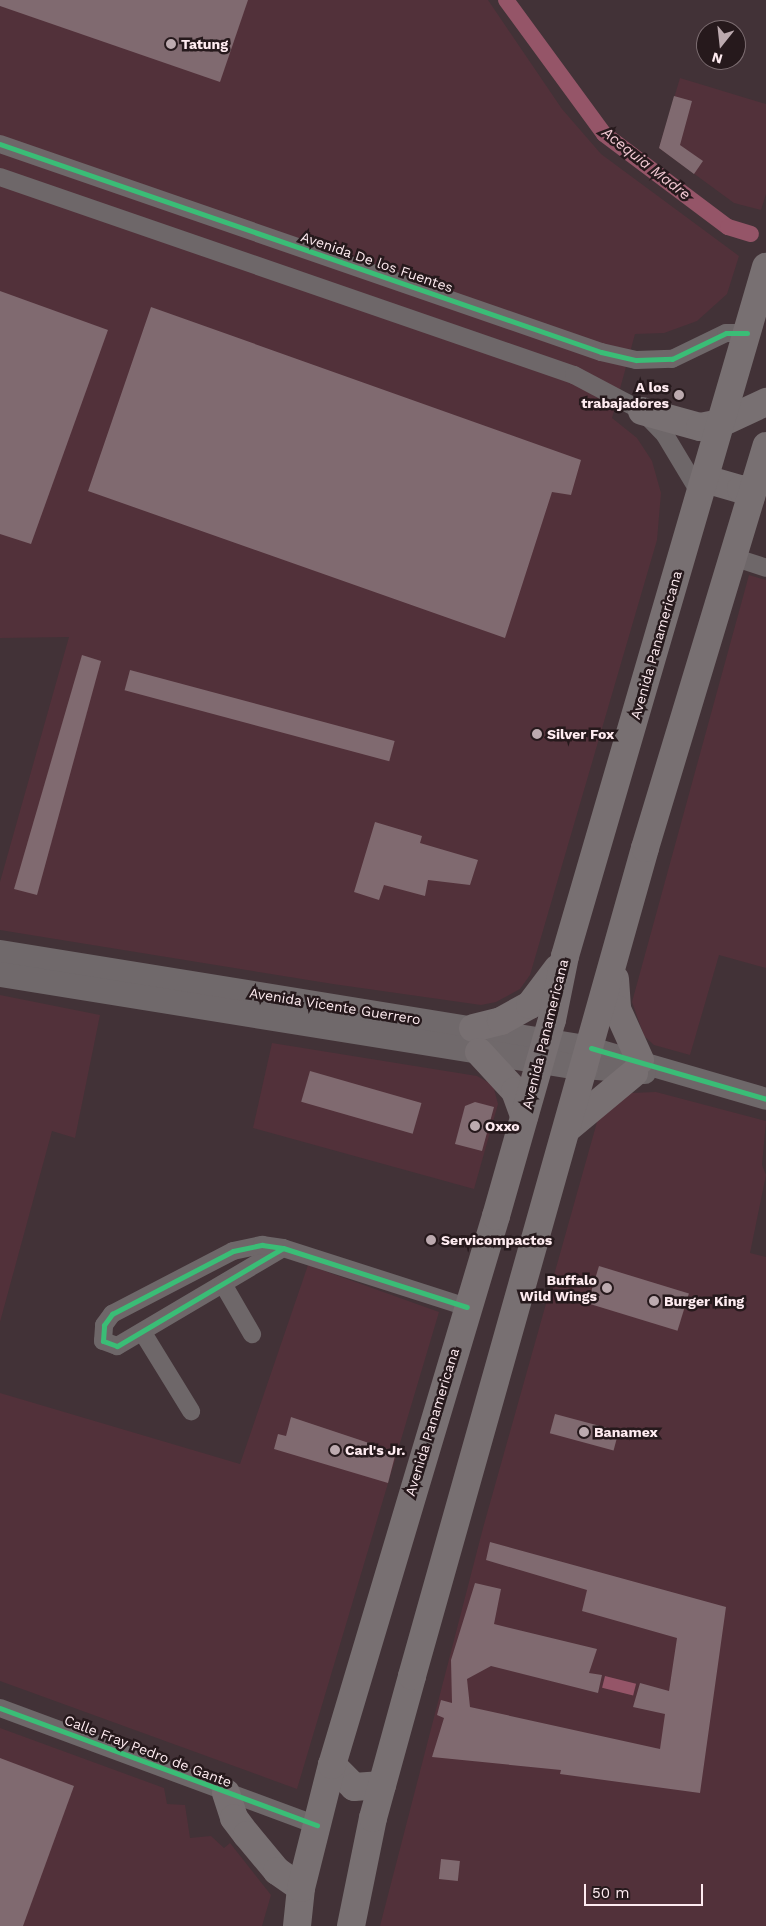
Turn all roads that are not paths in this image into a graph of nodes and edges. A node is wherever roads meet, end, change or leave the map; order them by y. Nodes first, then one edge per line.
1 (0, 144) edge
2 (0, 177) edge
3 (766, 267) edge
4 (747, 333) junction
5 (766, 402) edge
6 (642, 411) junction
7 (721, 423) junction
8 (766, 446) edge
9 (703, 487) junction
10 (751, 498) junction
11 (734, 558) junction
12 (766, 568) edge
13 (0, 952) edge
14 (565, 956) junction
15 (614, 964) junction
16 (0, 974) edge
17 (476, 1040) junction
18 (543, 1051) junction
19 (588, 1058) junction
20 (637, 1067) junction
21 (766, 1098) edge
22 (524, 1116) junction
23 (567, 1129) junction
24 (283, 1248) junction
25 (223, 1284) junction
26 (467, 1307) junction
27 (143, 1333) junction
28 (252, 1334) dead end
29 (191, 1411) dead end
30 (0, 1708) edge
31 (332, 1764) junction
32 (382, 1785) junction
33 (226, 1793) junction
34 (317, 1825) junction
35 (301, 1888) junction
36 (290, 1926) edge
37 (297, 1926) edge
38 (351, 1926) edge

1 - 4 street, Avenida De los Fuentes
2 - 6 street
3 - 4 main road, Avenida Panamericana
4 - 7 main road, Avenida Panamericana
5 - 7 main road
6 - 7 main road
6 - 9 street
7 - 9 main road, Avenida Panamericana
8 - 10 main road
9 - 10 main road
9 - 14 main road, Avenida Panamericana
10 - 11 main road
11 - 12 street
11 - 15 main road
13 - 17 main road, Avenida Vicente Guerrero
14 - 17 main road
14 - 18 main road, Avenida Panamericana
15 - 19 main road
15 - 20 main road
16 - 17 main road, Avenida Vicente Guerrero
17 - 18 main road, Avenida Vicente Guerrero
17 - 22 main road
18 - 19 main road, Avenida Vicente Guerrero
18 - 22 main road, Avenida Panamericana
19 - 20 street, Avenida Vicente Guerrero
19 - 23 main road
20 - 21 street, Avenida Vicente Guerrero
20 - 23 main road
22 - 26 main road, Avenida Panamericana
23 - 32 main road
24 - 25 street
24 - 26 street
24 - 27 street
25 - 27 street
25 - 28 street
26 - 31 main road, Avenida Panamericana
27 - 29 street
30 - 33 street, Calle Fray Pedro de Gante
31 - 32 main road
31 - 34 main road, Avenida Panamericana
32 - 38 main road
33 - 34 street, Calle Fray Pedro de Gante
33 - 35 main road
34 - 35 main road, Avenida Panamericana
35 - 36 main road
35 - 37 main road, Avenida Panamericana

